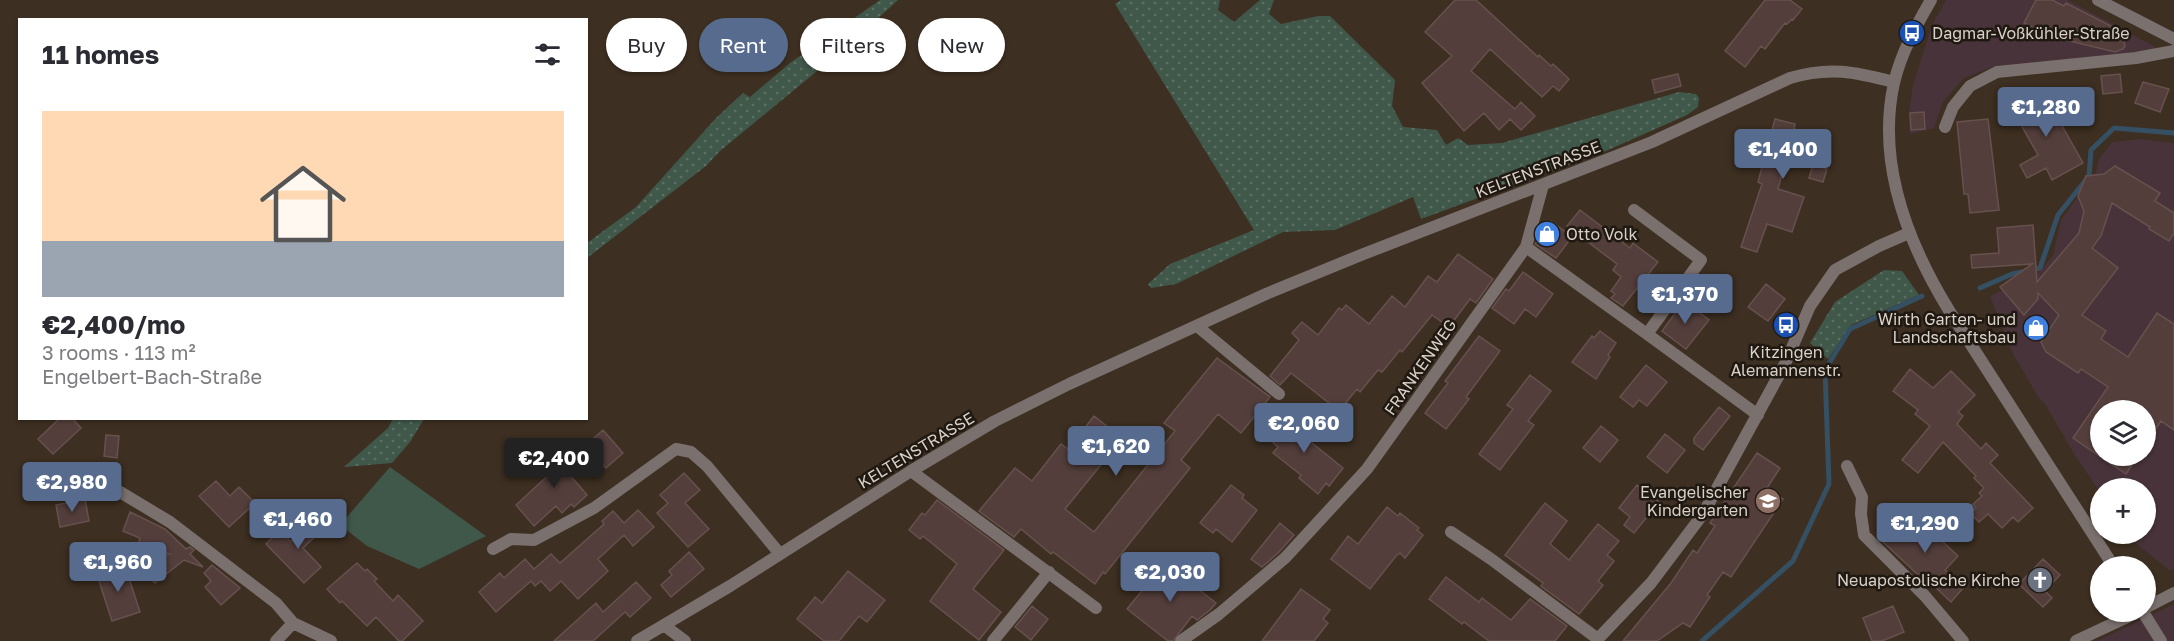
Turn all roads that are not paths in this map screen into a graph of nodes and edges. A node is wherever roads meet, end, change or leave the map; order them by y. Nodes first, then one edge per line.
1 (1931, 0) edge
2 (2098, 0) edge
3 (2174, 39) edge
4 (2174, 51) edge
5 (1894, 82) junction
6 (1945, 126) dead end
7 (1543, 185) junction
8 (1634, 210) dead end
9 (1909, 233) junction
10 (1526, 247) junction
11 (1197, 326) junction
12 (1647, 334) junction
13 (1279, 394) dead end
14 (1758, 415) junction
15 (1847, 466) dead end
16 (911, 471) junction
17 (120, 492) dead end
18 (1451, 532) dead end
19 (493, 549) dead end
20 (780, 554) junction
21 (2107, 556) edge
22 (1049, 572) junction
23 (2174, 592) edge
24 (2156, 603) edge
25 (1096, 608) dead end
26 (2117, 622) edge
27 (2151, 622) edge
28 (293, 623) junction
29 (665, 626) junction
30 (1597, 640) edge
31 (276, 641) edge
32 (332, 641) edge
33 (637, 641) edge
34 (685, 641) edge
35 (993, 641) edge
36 (1181, 641) edge
37 (1964, 641) edge
38 (2076, 641) edge
39 (2161, 641) edge

1 - 5 street
2 - 3 street
4 - 6 street
5 - 7 street, KELTENSTRASSE
5 - 9 street
7 - 10 street, FRANKENWEG
7 - 11 street, KELTENSTRASSE
8 - 12 street
9 - 14 street
9 - 21 street
10 - 12 street
10 - 36 street, FRANKENWEG
11 - 13 street
11 - 16 street, KELTENSTRASSE
12 - 14 street
14 - 30 street
15 - 37 street
16 - 20 street, KELTENSTRASSE
16 - 22 street
17 - 28 street
18 - 30 street
19 - 20 street
20 - 29 street, KELTENSTRASSE
22 - 25 street
22 - 35 street
23 - 24 street
26 - 38 street
27 - 39 street
28 - 31 street
28 - 32 street
29 - 33 street, KELTENSTRASSE
29 - 34 street

